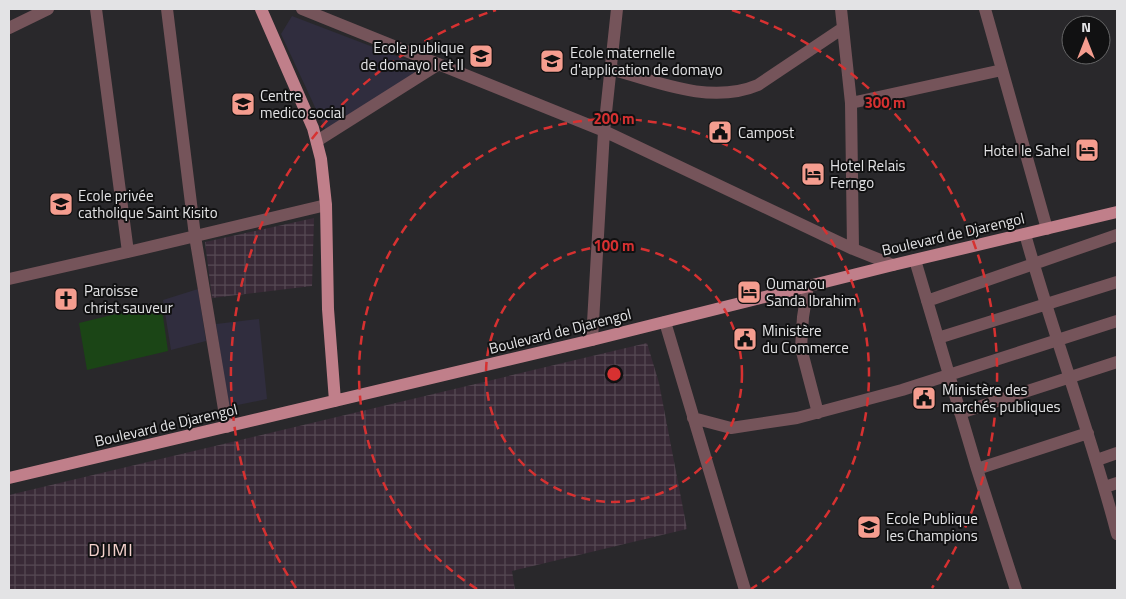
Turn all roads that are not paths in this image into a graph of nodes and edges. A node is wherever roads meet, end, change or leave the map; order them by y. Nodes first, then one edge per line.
1 (48, 9) edge
2 (96, 9) edge
3 (167, 9) edge
4 (261, 9) edge
5 (302, 9) edge
6 (617, 9) edge
7 (841, 9) edge
8 (986, 9) edge
9 (9, 28) edge
10 (843, 28) junction
11 (439, 64) junction
12 (611, 69) junction
13 (1002, 70) junction
14 (851, 103) junction
15 (604, 131) junction
16 (317, 141) junction
17 (326, 204) junction
18 (1117, 212) edge
19 (1047, 229) junction
20 (1025, 234) junction
21 (1117, 235) edge
22 (195, 236) junction
23 (853, 250) junction
24 (128, 252) junction
25 (915, 260) junction
26 (893, 265) junction
27 (1034, 265) junction
28 (9, 278) edge
29 (1117, 282) edge
30 (808, 286) junction
31 (927, 301) junction
32 (1046, 304) junction
33 (1117, 321) edge
34 (665, 322) junction
35 (938, 338) junction
36 (592, 340) junction
37 (1056, 340) junction
38 (1117, 362) edge
39 (949, 374) junction
40 (1069, 377) junction
41 (335, 402) junction
42 (818, 413) junction
43 (960, 413) junction
44 (693, 418) junction
45 (228, 427) junction
46 (1088, 433) junction
47 (1117, 454) edge
48 (1097, 460) junction
49 (976, 469) junction
50 (9, 478) edge
51 (1111, 485) edge
52 (1117, 534) edge
53 (745, 590) edge
54 (1016, 590) edge

1 - 9 street
2 - 24 street
3 - 22 street
4 - 16 main road
5 - 11 street
6 - 12 street
7 - 10 street
8 - 13 street
10 - 12 street
10 - 14 street
11 - 15 street
11 - 16 street
12 - 15 street
13 - 14 street
13 - 19 street
14 - 23 street
15 - 23 street
15 - 36 street
16 - 17 main road
17 - 22 street
17 - 41 main road
18 - 19 main road, Boulevard de Djarengol
19 - 20 main road, Boulevard de Djarengol
20 - 25 main road, Boulevard de Djarengol
20 - 27 street
21 - 27 street
22 - 24 street
22 - 45 street
23 - 26 street
24 - 28 street
25 - 26 main road, Boulevard de Djarengol
25 - 31 street
26 - 30 main road, Boulevard de Djarengol
27 - 31 street
27 - 32 street
29 - 32 street
30 - 34 main road, Boulevard de Djarengol
30 - 42 street
31 - 35 street
32 - 35 street
32 - 37 street
33 - 37 street
34 - 36 main road, Boulevard de Djarengol
34 - 44 street
35 - 39 street
36 - 41 main road, Boulevard de Djarengol
37 - 39 street
37 - 40 street
38 - 40 street
39 - 42 street
39 - 43 street
40 - 43 street
40 - 46 street
41 - 45 main road, Boulevard de Djarengol
42 - 44 street
43 - 49 street
44 - 53 street
45 - 50 main road, Boulevard de Djarengol
46 - 48 street
46 - 49 street
47 - 48 street
48 - 51 street
49 - 54 street
51 - 52 street

